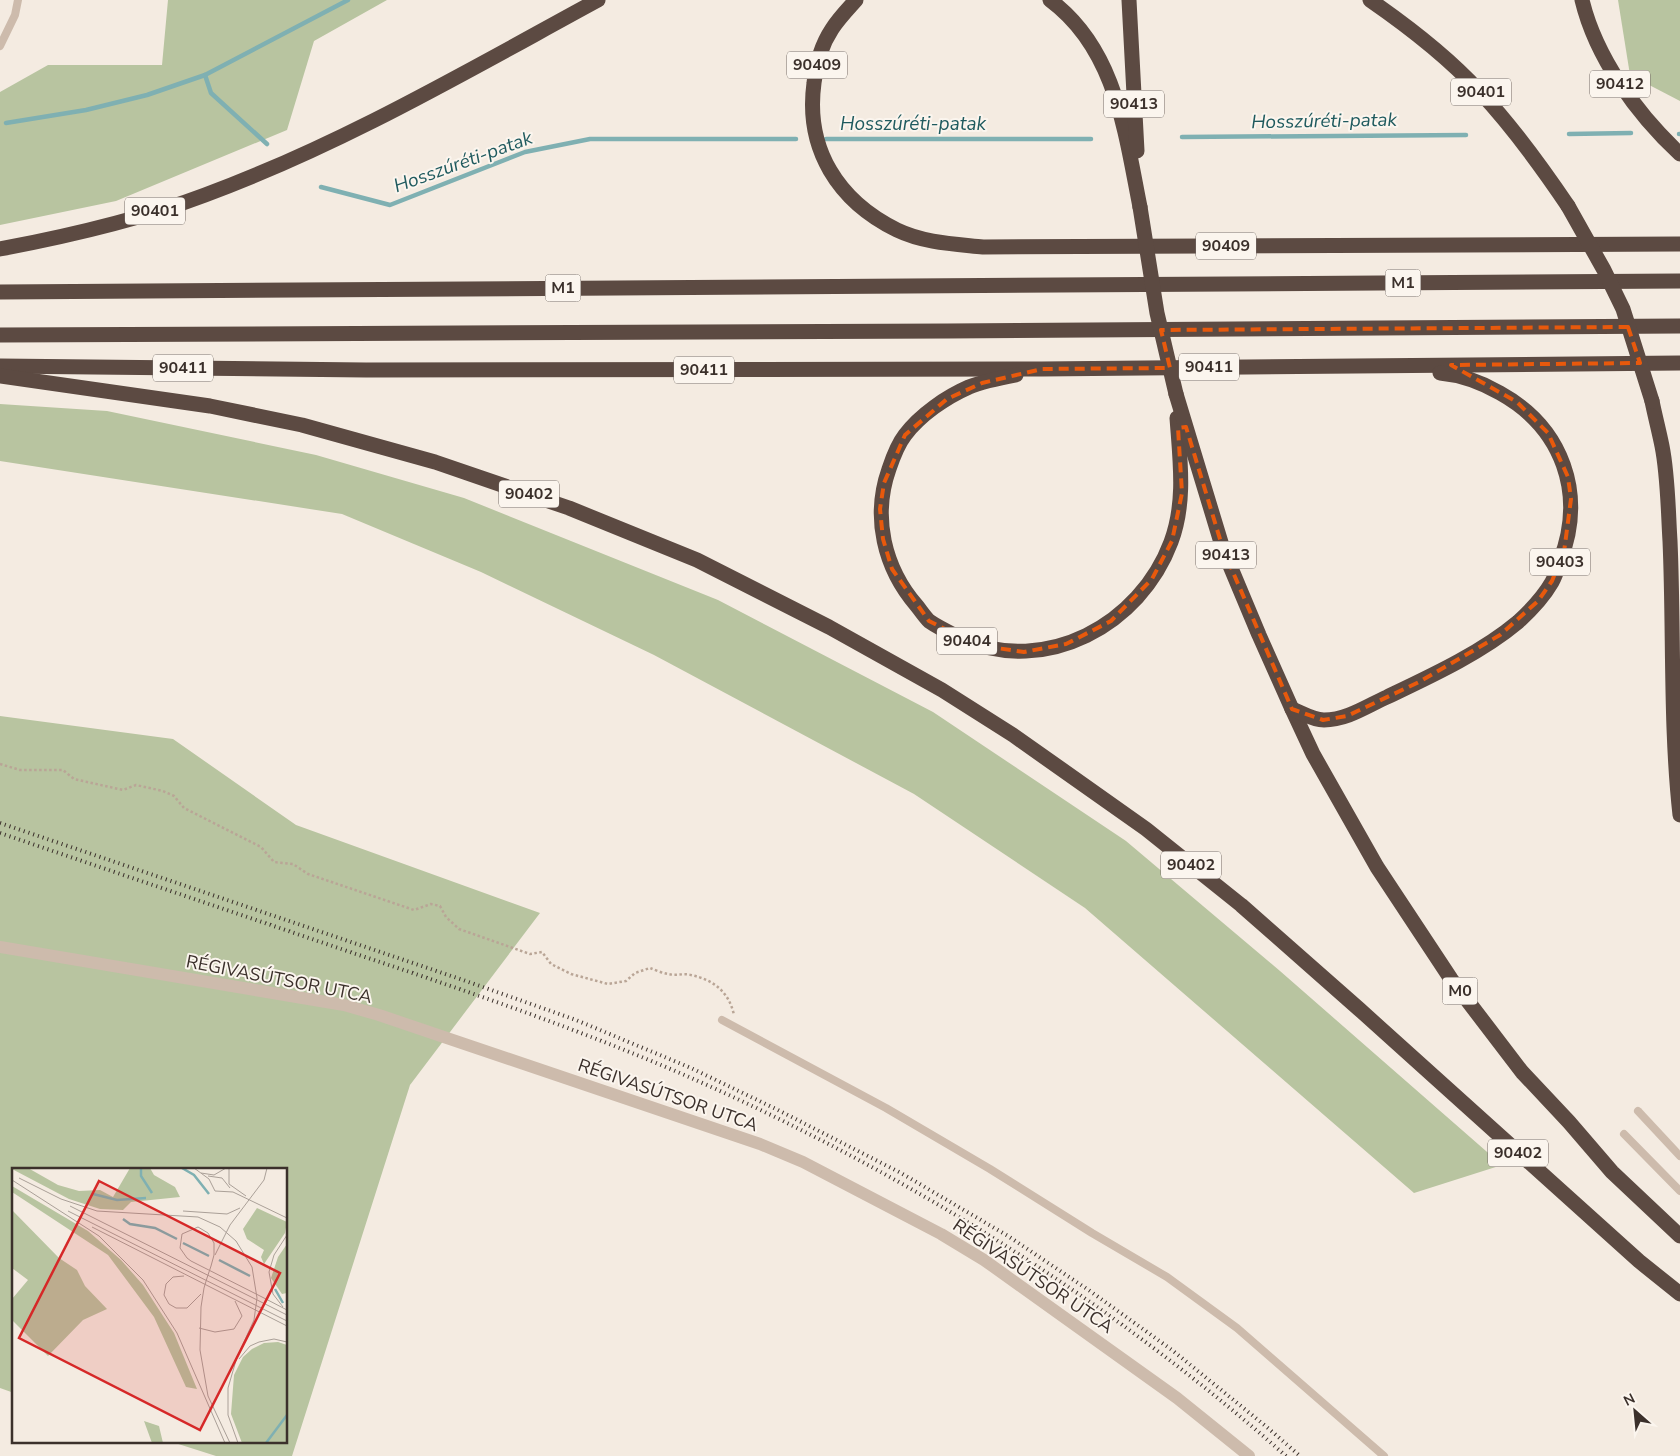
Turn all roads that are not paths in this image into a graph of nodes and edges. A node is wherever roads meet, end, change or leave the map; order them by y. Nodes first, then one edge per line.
1 (18, 0) edge
2 (586, 0) edge
3 (598, 0) edge
4 (856, 0) edge
5 (1050, 0) edge
6 (1129, 0) edge
7 (1370, 0) edge
8 (1582, 0) edge
9 (564, 18) junction
10 (0, 46) edge
11 (1680, 154) edge
12 (1140, 207) junction
13 (1680, 244) edge
14 (0, 249) edge
15 (1680, 281) edge
16 (0, 292) edge
17 (1680, 326) edge
18 (0, 335) edge
19 (1680, 363) edge
20 (0, 366) edge
21 (1377, 366) junction
22 (1042, 369) junction
23 (0, 376) edge
24 (1176, 394) junction
25 (1292, 709) junction
26 (1680, 815) edge
27 (0, 947) edge
28 (722, 1020) dead end
29 (1638, 1111) dead end
30 (1624, 1134) dead end
31 (1680, 1156) edge
32 (1680, 1191) edge
33 (1680, 1236) edge
34 (1680, 1294) edge
35 (1249, 1456) edge
36 (1384, 1456) edge

1 - 10 lane
2 - 9 highway
3 - 9 highway, 90401
4 - 13 highway, 90409
5 - 12 highway
6 - 12 highway, 90413
7 - 26 highway, 90401, bridge
8 - 11 highway, 90412
9 - 14 highway, 90401
12 - 24 highway, 90413, bridge
15 - 16 highway, M1
17 - 18 highway
19 - 21 highway, 90411
20 - 22 highway, 90411
21 - 22 highway, 90411
21 - 25 highway, 90403
22 - 24 highway, 90404
23 - 34 highway, 90402
24 - 25 highway, 90413
25 - 33 highway, M0
27 - 35 street, RÉGIVASÚTSOR UTCA
28 - 36 lane
29 - 31 lane
30 - 32 lane

